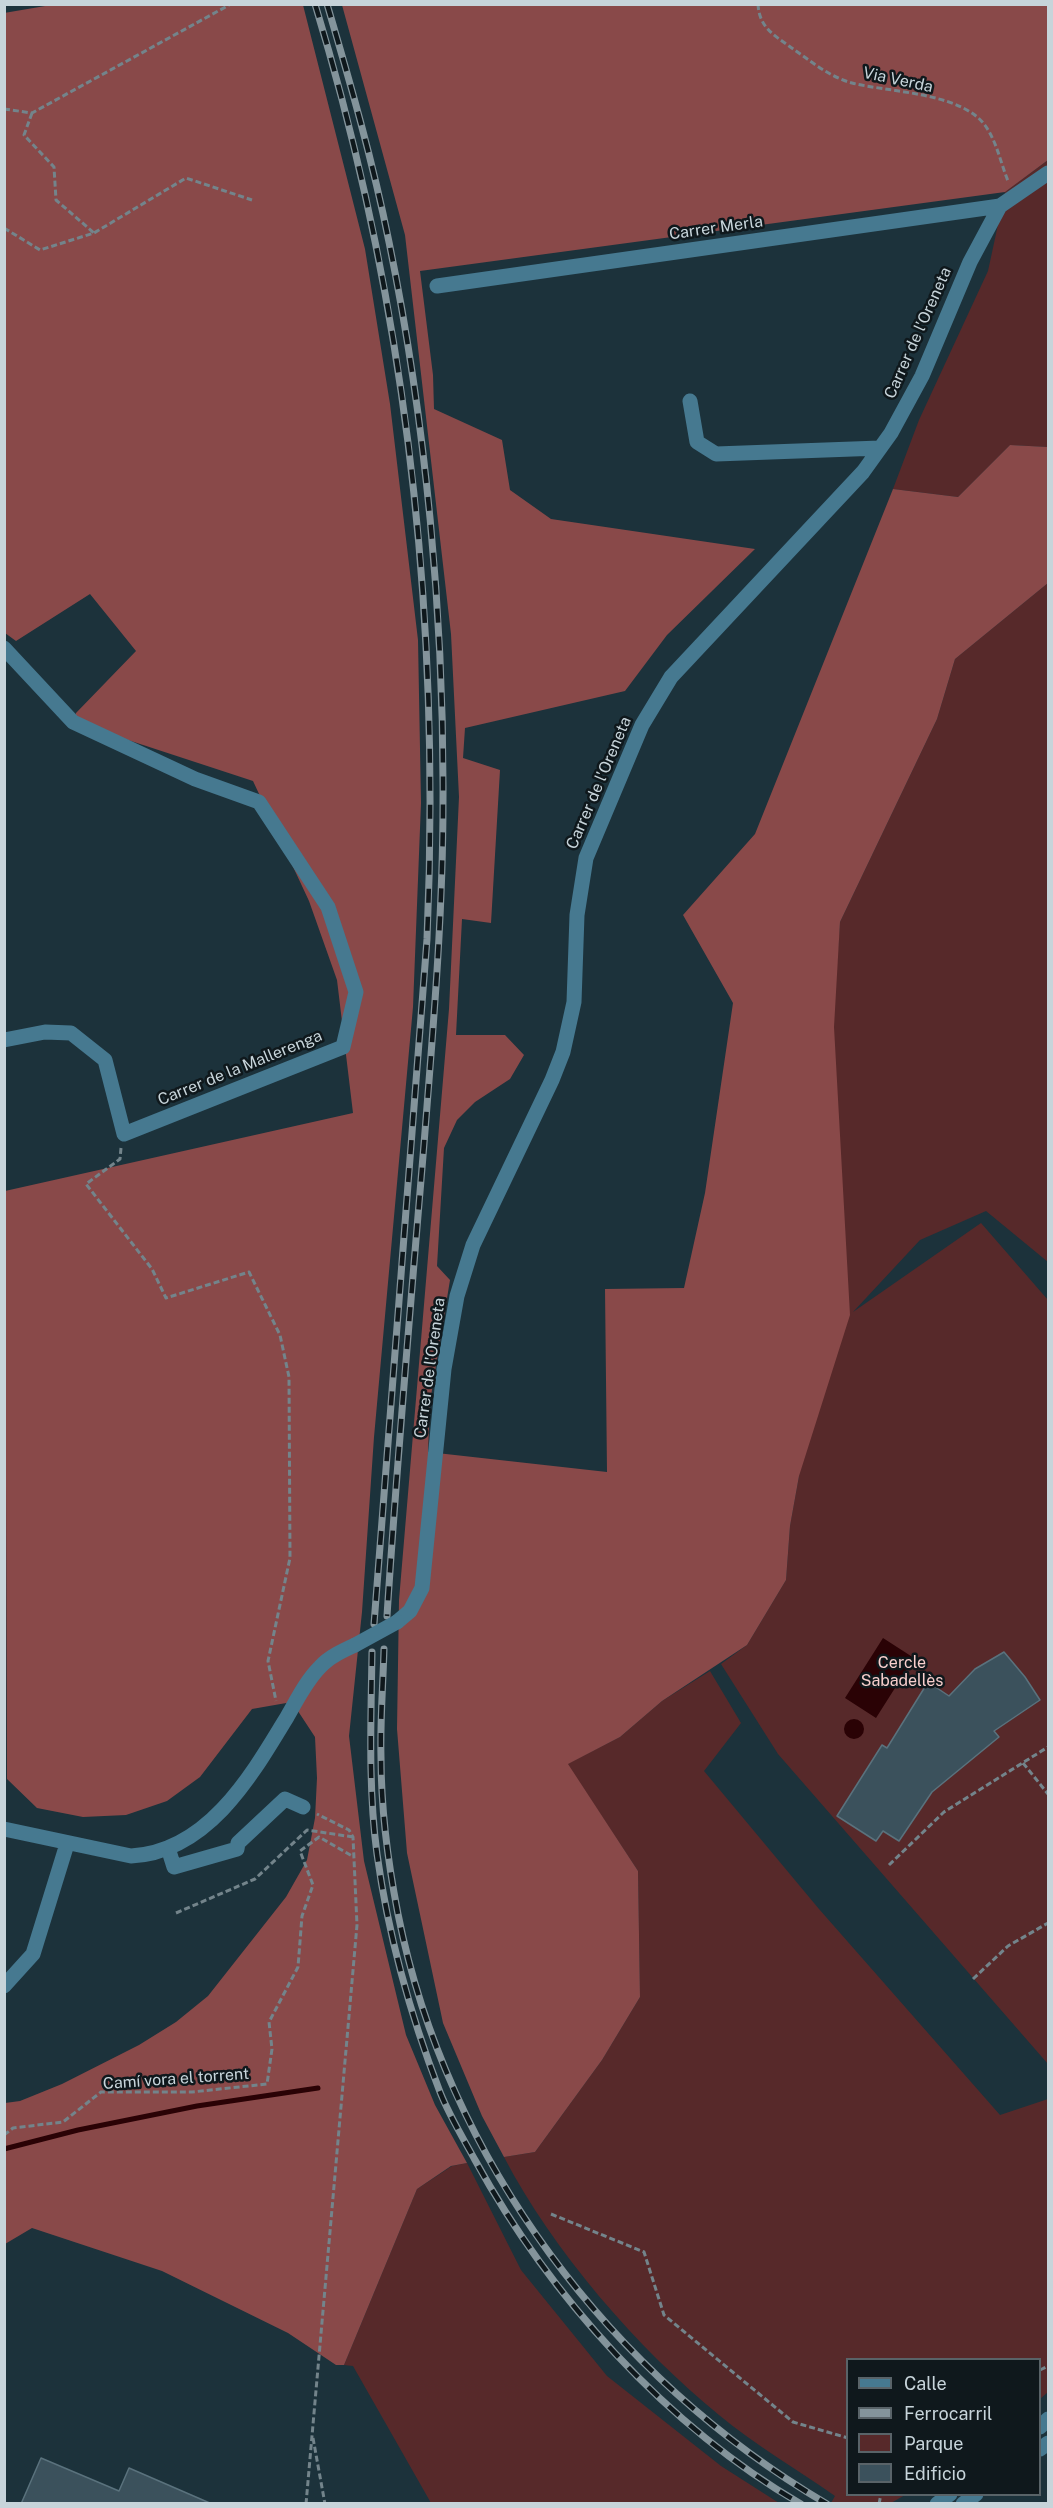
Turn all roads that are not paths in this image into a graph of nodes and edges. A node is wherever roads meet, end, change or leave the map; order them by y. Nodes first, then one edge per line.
1 (1048, 173) edge
2 (1000, 206) junction
3 (437, 286) dead end
4 (690, 401) dead end
5 (880, 448) junction
6 (4, 648) edge
7 (4, 1040) edge
8 (303, 1807) road end
9 (4, 1829) edge
10 (67, 1844) junction
11 (168, 1848) junction
12 (4, 1986) edge

1 - 2 street, Carrer de l'Oreneta
2 - 3 street, Carrer Merla
2 - 5 street, Carrer de l'Oreneta
4 - 5 street
5 - 11 street, Carrer de l'Oreneta, bridge
6 - 7 street, Carrer de la Mallerenga
8 - 11 street
9 - 10 street
10 - 11 street
10 - 12 street

